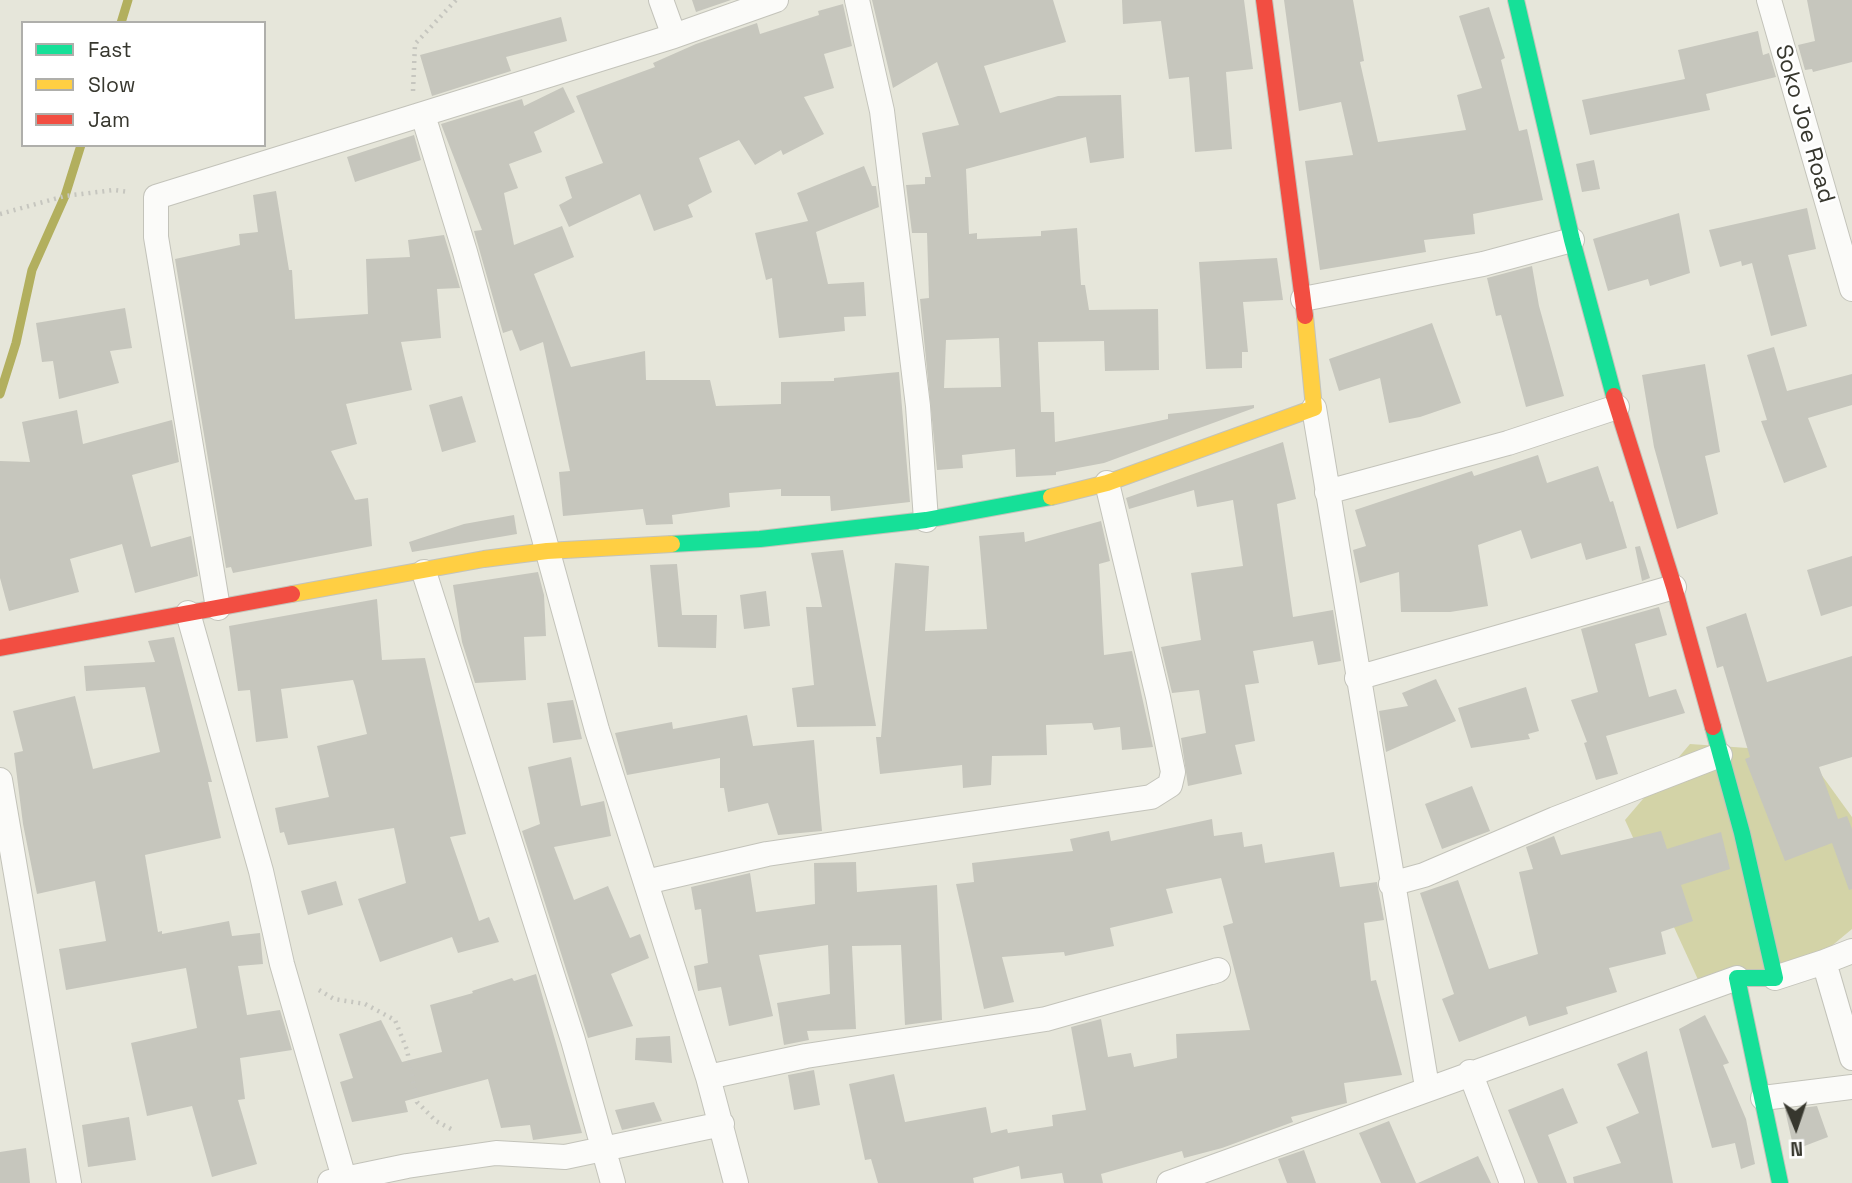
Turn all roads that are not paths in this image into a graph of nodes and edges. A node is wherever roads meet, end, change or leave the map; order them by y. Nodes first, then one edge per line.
1 (661, 0) edge
2 (776, 0) edge
3 (857, 0) edge
4 (1264, 0) edge
5 (1516, 0) edge
6 (1769, 0) edge
7 (674, 36) junction
8 (423, 115) junction
9 (1572, 240) junction
10 (1852, 289) edge
11 (1303, 299) junction
12 (1617, 407) junction
13 (1314, 408) junction
14 (1107, 483) junction
15 (1327, 492) junction
16 (926, 520) junction
17 (547, 551) junction
18 (424, 572) junction
19 (1674, 587) junction
20 (218, 608) junction
21 (188, 613) junction
22 (0, 648) edge
23 (1357, 678) junction
24 (1720, 755) junction
25 (0, 780) edge
26 (646, 882) junction
27 (1391, 884) junction
28 (1852, 951) edge
29 (1824, 962) junction
30 (1212, 972) dead end
31 (1737, 978) junction
32 (1775, 978) junction
33 (1852, 1058) edge
34 (1470, 1072) junction
35 (708, 1077) junction
36 (1427, 1087) junction
37 (1852, 1087) edge
38 (1763, 1098) junction
39 (722, 1124) junction
40 (604, 1150) junction
41 (336, 1180) edge
42 (69, 1183) edge
43 (614, 1183) edge
44 (736, 1183) edge
45 (1169, 1183) edge
46 (1512, 1183) edge
47 (1780, 1183) edge

1 - 7 street
2 - 7 street
3 - 16 street
4 - 11 street
5 - 9 street
6 - 10 street, Soko Joe Road
7 - 8 street
8 - 17 street
8 - 20 street
9 - 11 street
9 - 12 street
11 - 13 street
12 - 15 street
12 - 19 street
13 - 14 street
13 - 15 street
14 - 16 street
14 - 26 street
15 - 23 street
16 - 17 street
17 - 18 street
17 - 26 street
18 - 20 street
18 - 40 street
19 - 23 street
19 - 24 street
20 - 21 street
21 - 22 street
21 - 41 street
23 - 27 street
24 - 27 street
24 - 32 street
25 - 42 street
26 - 35 street
27 - 36 street
28 - 29 street
29 - 32 street
29 - 33 street
30 - 35 street
31 - 32 street
31 - 34 street
31 - 38 street
34 - 36 street
34 - 46 street
35 - 39 street
36 - 45 street
37 - 38 street
38 - 47 street
39 - 40 street
39 - 44 street
40 - 41 street
40 - 43 street

